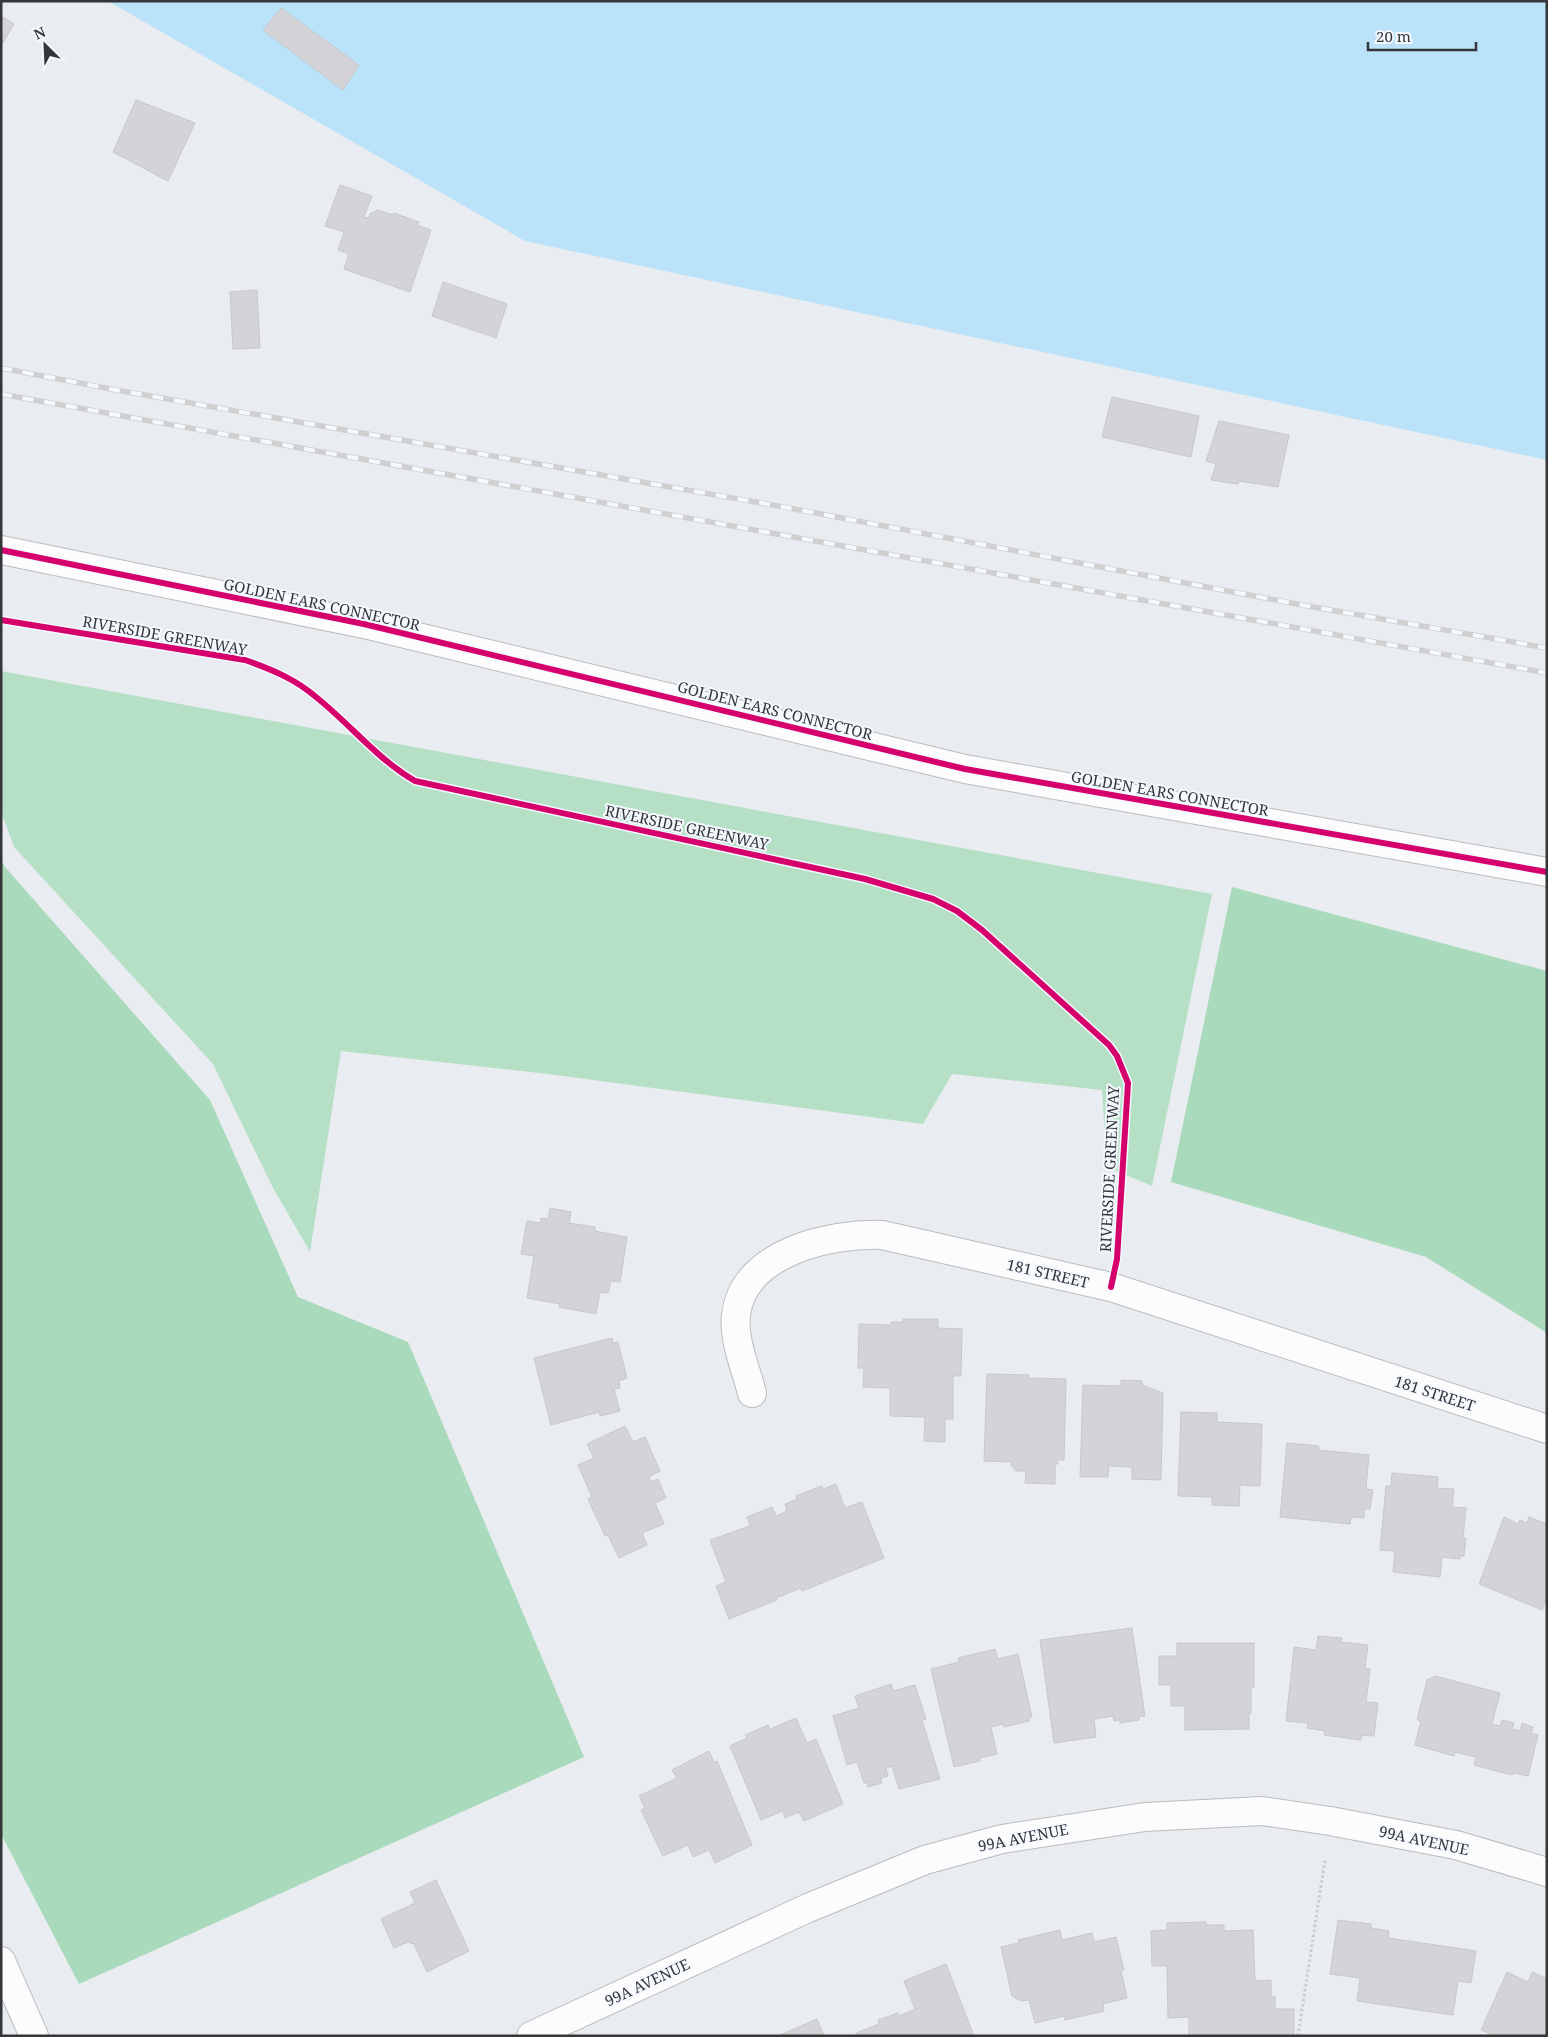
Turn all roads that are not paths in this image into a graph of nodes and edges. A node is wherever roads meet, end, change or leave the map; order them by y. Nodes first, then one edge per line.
1 (1, 550) edge
2 (1547, 872) edge
3 (752, 1394) dead end
4 (1547, 1429) edge
5 (1547, 1872) edge
6 (1, 1961) edge
7 (34, 2036) edge
8 (531, 2036) edge

1 - 2 street, GOLDEN EARS CONNECTOR
3 - 4 street, 181 STREET
5 - 8 street, 99A AVENUE
6 - 7 street

